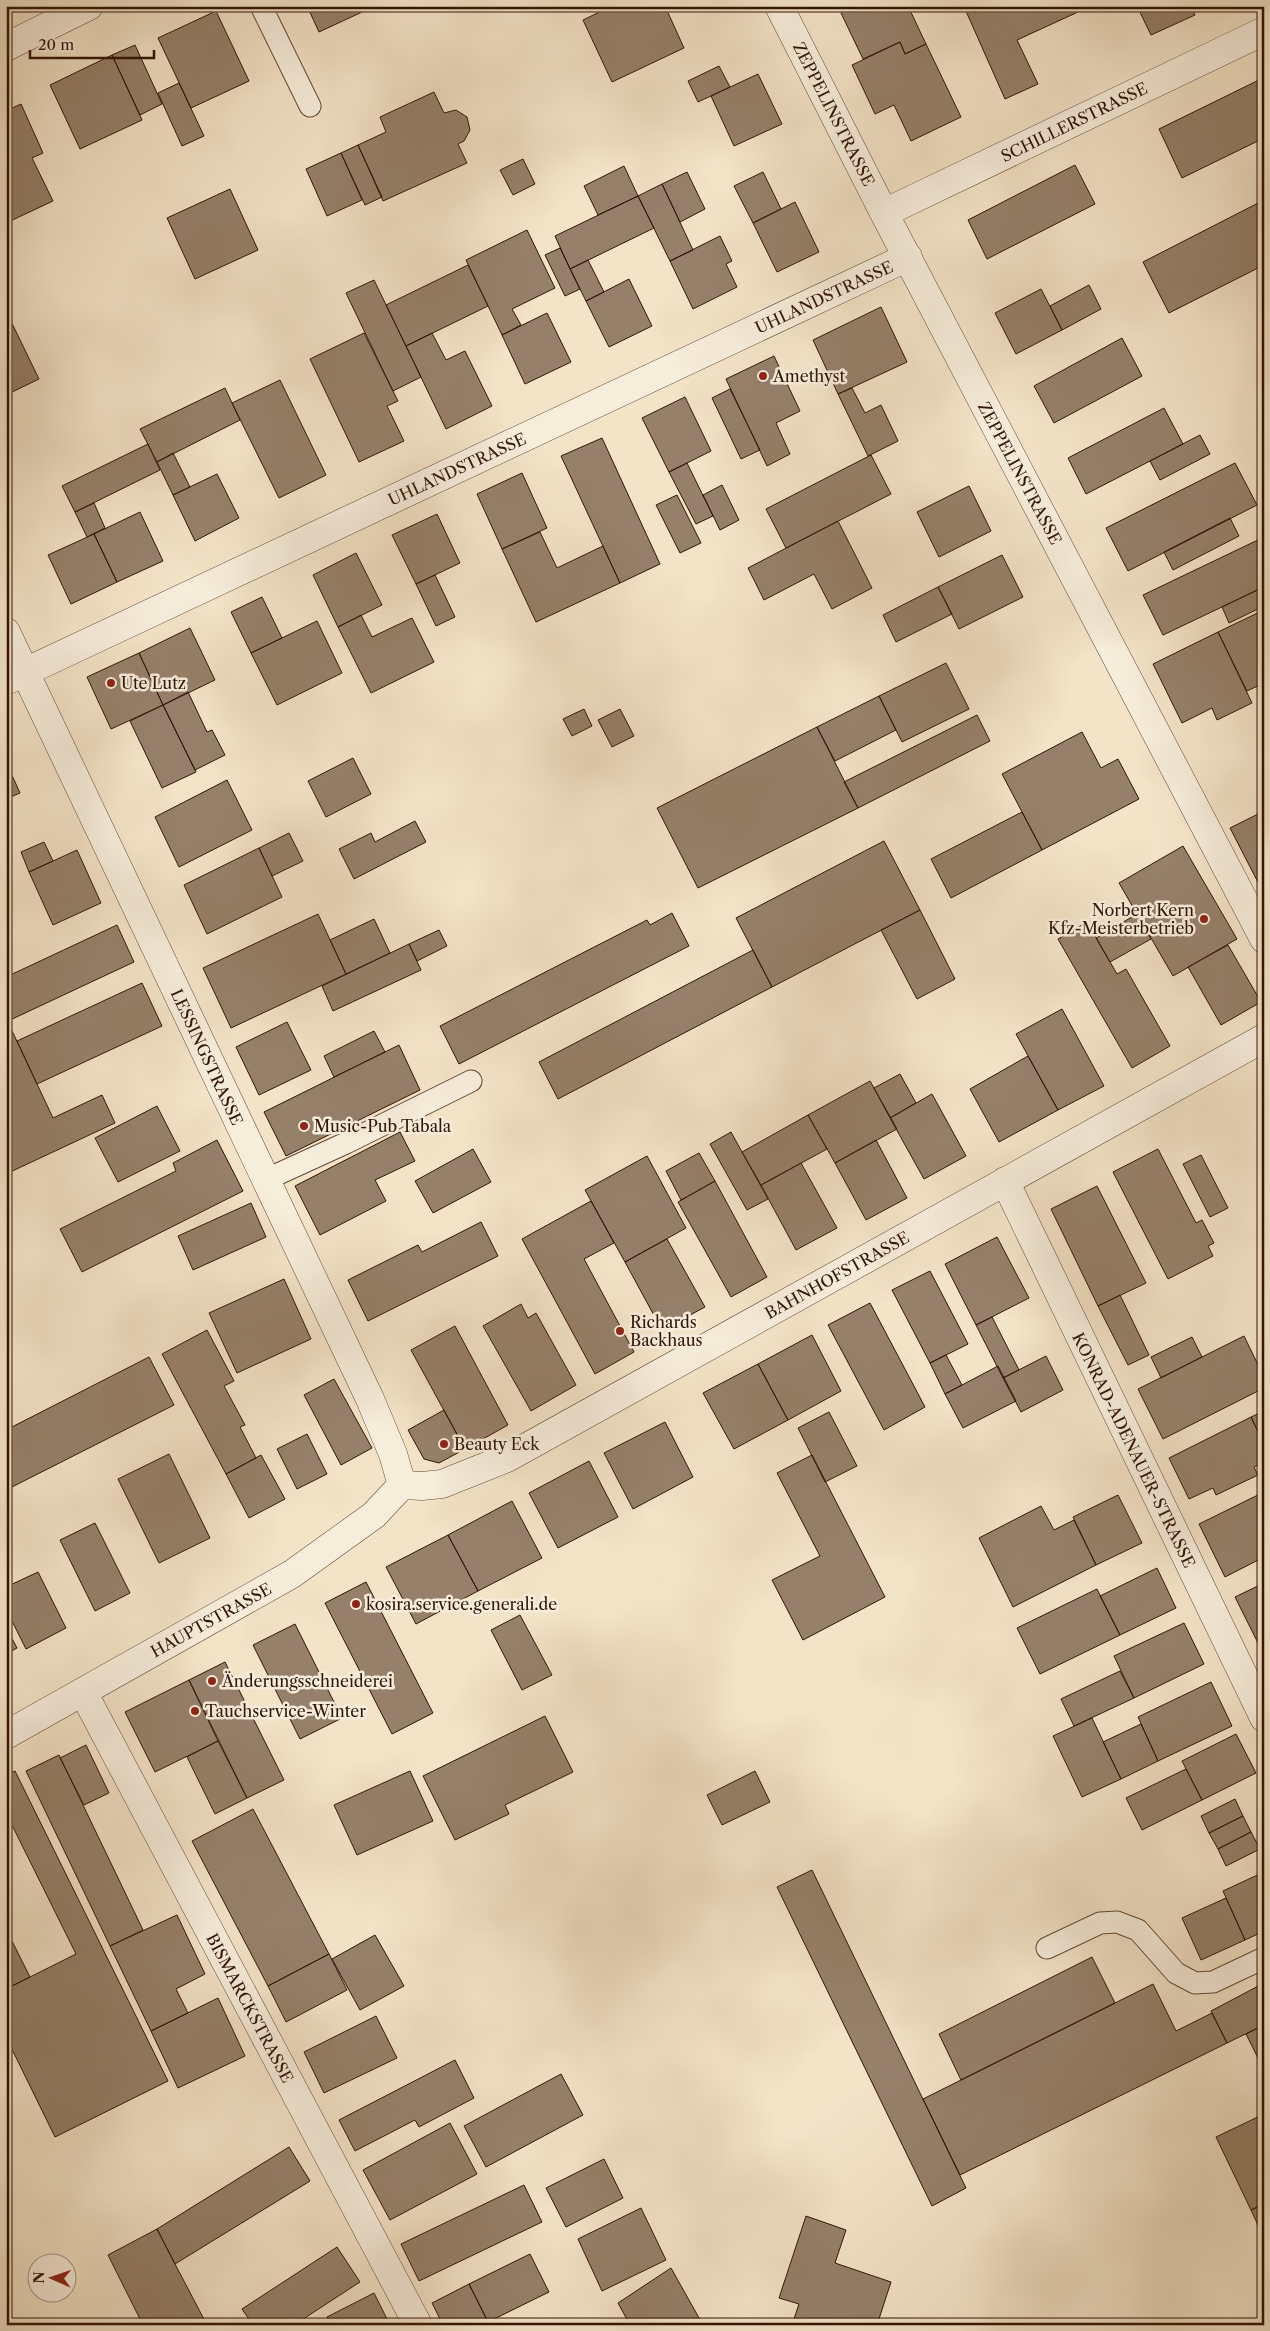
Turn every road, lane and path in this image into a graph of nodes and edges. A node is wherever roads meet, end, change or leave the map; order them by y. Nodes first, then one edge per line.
1 (89, 6) edge
2 (261, 6) edge
3 (779, 6) edge
4 (1264, 31) edge
5 (6, 47) edge
6 (310, 106) dead end
7 (884, 212) junction
8 (908, 257) junction
9 (6, 632) edge
10 (16, 676) edge
11 (1264, 939) edge
12 (1264, 1038) edge
13 (471, 1081) dead end
14 (265, 1180) junction
15 (1005, 1181) junction
16 (402, 1485) junction
17 (83, 1692) junction
18 (1264, 1718) edge
19 (6, 1735) edge
20 (1047, 1948) dead end
21 (1264, 1958) edge
22 (418, 2325) edge

1 - 5 street
2 - 6 lane
3 - 7 street, ZEPPELINSTRASSE
4 - 7 street, SCHILLERSTRASSE
7 - 8 street, ZEPPELINSTRASSE
8 - 10 street, UHLANDSTRASSE
8 - 11 street, ZEPPELINSTRASSE
9 - 10 street, LESSINGSTRASSE
10 - 14 street, LESSINGSTRASSE
12 - 15 street, BAHNHOFSTRASSE
13 - 14 lane
14 - 16 street, LESSINGSTRASSE
15 - 16 street, BAHNHOFSTRASSE
15 - 18 street, KONRAD-ADENAUER-STRASSE
16 - 17 street, HAUPTSTRASSE
17 - 19 street, HAUPTSTRASSE
17 - 22 street, BISMARCKSTRASSE
20 - 21 lane

